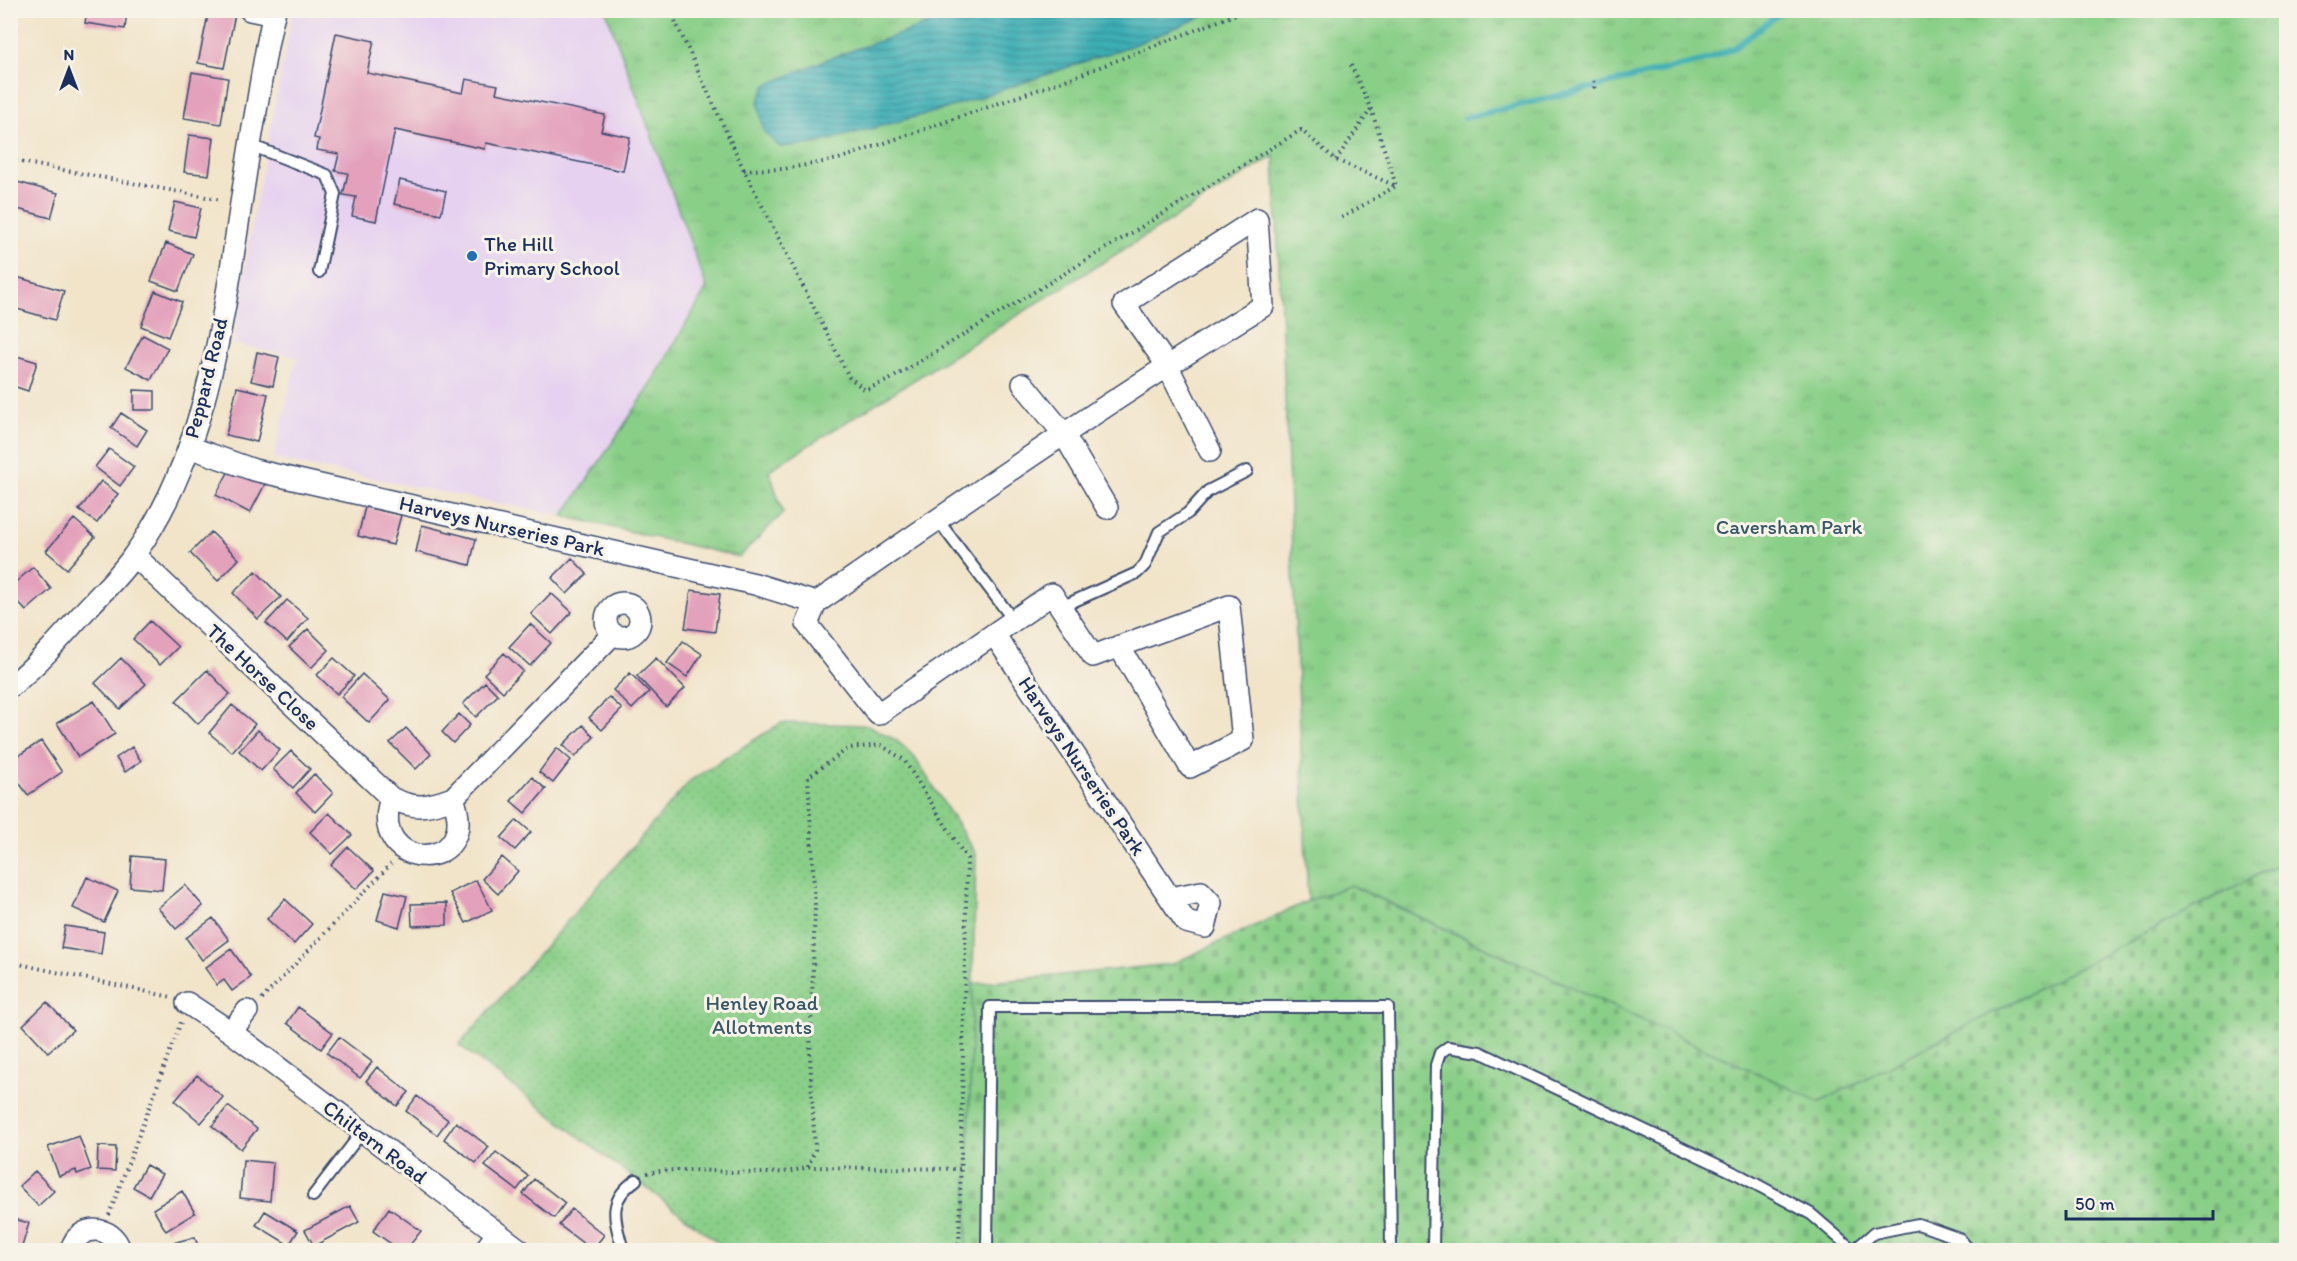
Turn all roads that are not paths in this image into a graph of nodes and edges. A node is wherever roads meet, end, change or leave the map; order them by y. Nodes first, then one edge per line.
1 (250, 10) edge
2 (274, 13) edge
3 (250, 145) junction
4 (319, 272) dead end
5 (1167, 365) junction
6 (1023, 384) dead end
7 (1063, 433) junction
8 (189, 447) junction
9 (1210, 451) dead end
10 (1247, 471) dead end
11 (1107, 508) dead end
12 (937, 519) junction
13 (134, 555) junction
14 (816, 603) junction
15 (1061, 607) junction
16 (1014, 621) junction
17 (613, 634) dead end
18 (994, 634) junction
19 (1119, 646) junction
20 (10, 687) edge
21 (391, 798) junction
22 (453, 798) junction
23 (1170, 898) dead end
24 (187, 1003) road end
25 (246, 1011) road end
26 (231, 1032) junction
27 (362, 1132) junction
28 (636, 1180) road end
29 (313, 1196) dead end
30 (491, 1242) edge
31 (72, 1251) edge
32 (120, 1251) edge
33 (520, 1251) edge
34 (623, 1251) edge
35 (987, 1251) edge
36 (1391, 1251) edge
37 (1433, 1251) edge
38 (1854, 1251) edge
39 (1969, 1251) edge

1 - 2 street
2 - 3 street, Peppard Road
3 - 4 lane
3 - 8 street, Peppard Road
5 - 5 street
5 - 7 street
5 - 9 street
6 - 7 street
7 - 11 street
7 - 12 street
8 - 13 street, Peppard Road
8 - 14 street, Harveys Nurseries Park
10 - 15 lane
12 - 14 street
12 - 16 lane
13 - 20 street, Peppard Road
13 - 21 street, The Horse Close
14 - 18 street
15 - 16 street
15 - 19 street
16 - 18 street
17 - 22 street
18 - 23 street, Harveys Nurseries Park
19 - 19 street
21 - 22 street, The Horse Close
21 - 22 street
24 - 26 street, Chiltern Road
25 - 26 street
26 - 27 street, Chiltern Road
27 - 29 lane
27 - 30 street, Chiltern Road
28 - 34 lane
30 - 33 street, Chiltern Road
31 - 32 street
35 - 36 lane
37 - 38 lane
38 - 39 lane

